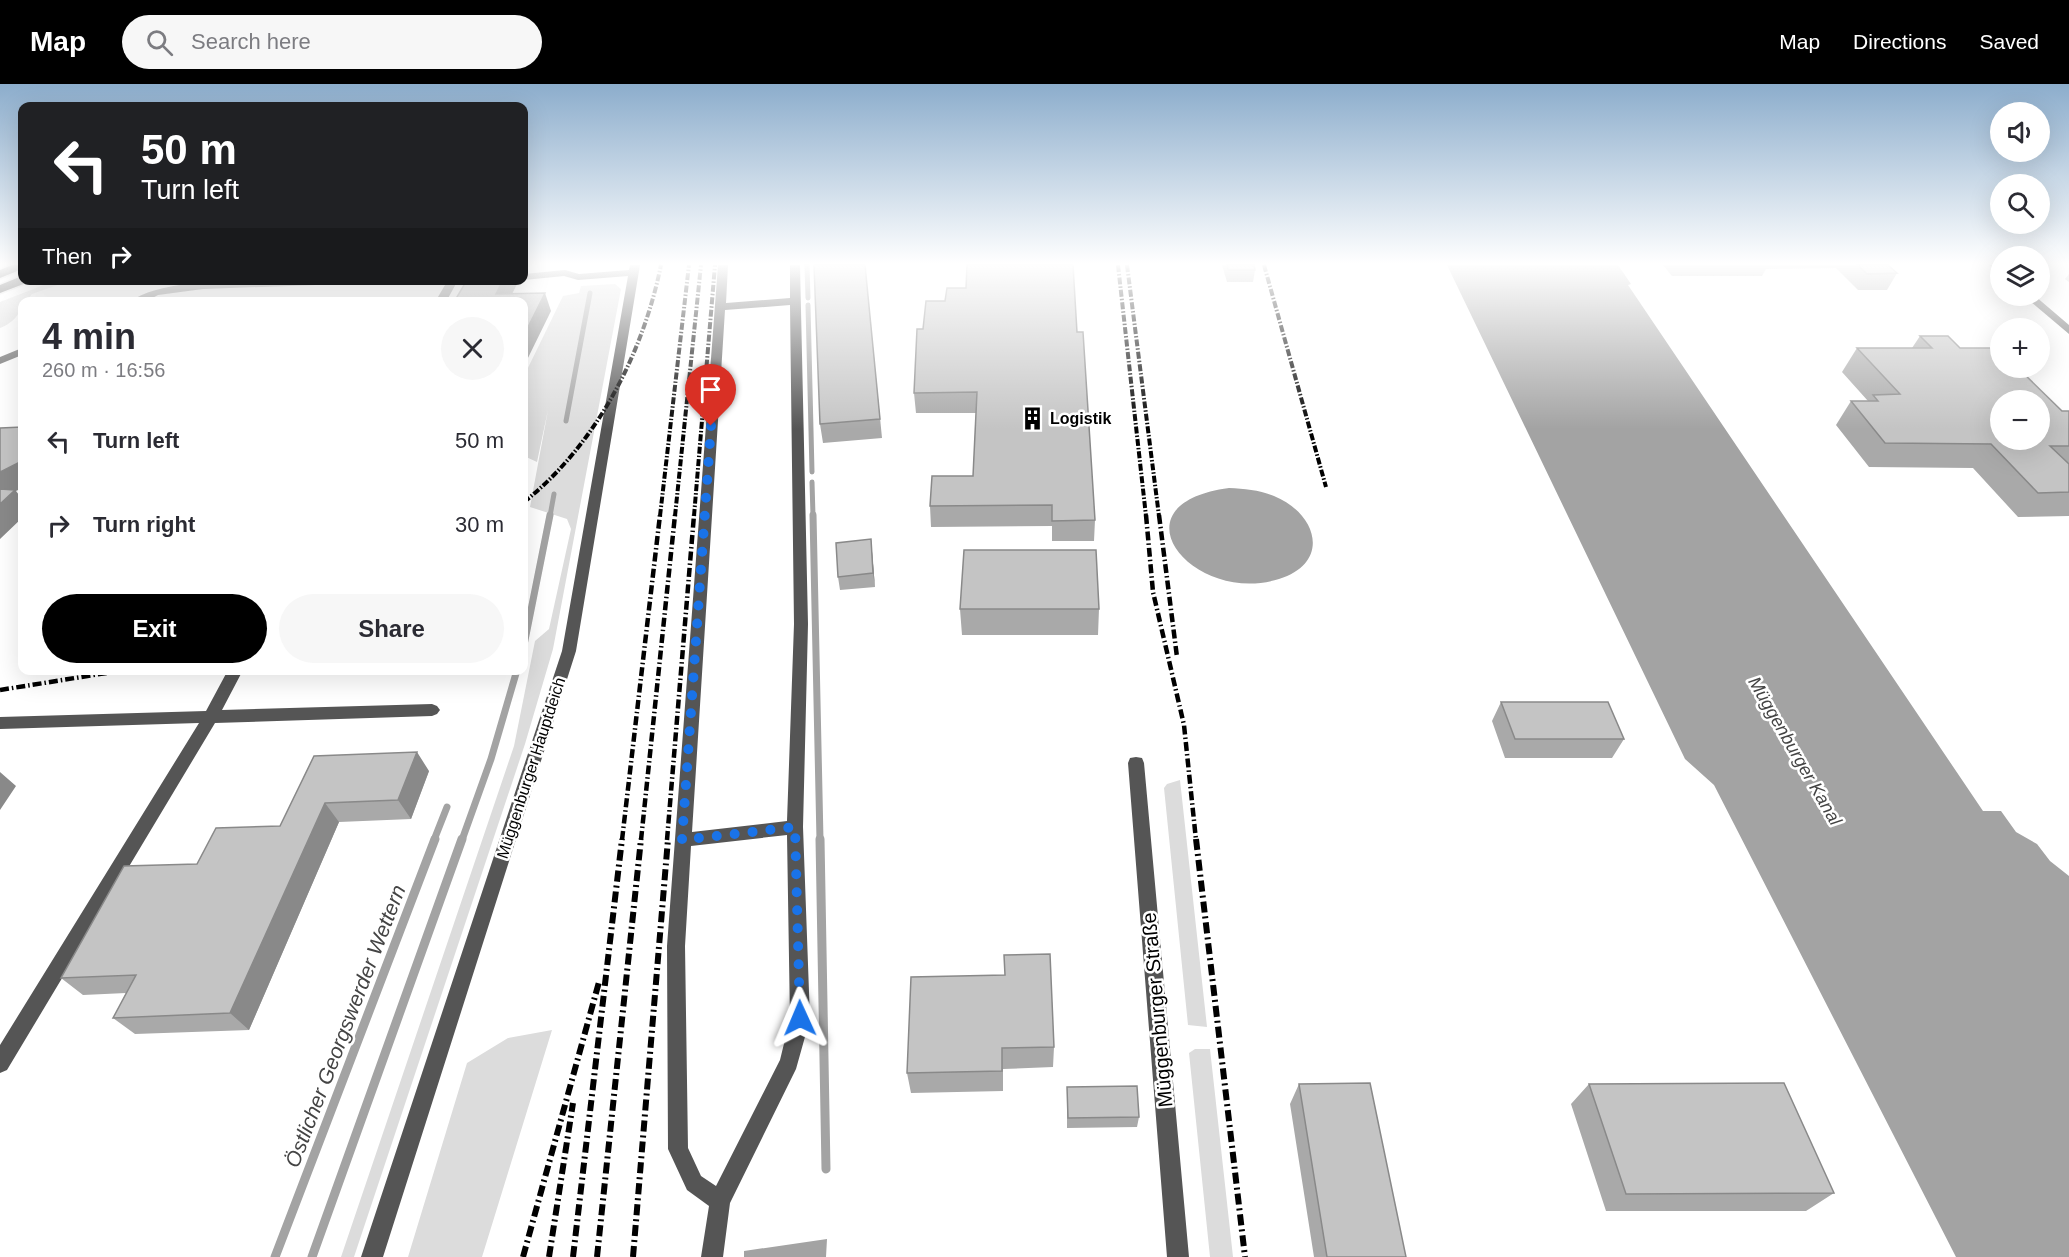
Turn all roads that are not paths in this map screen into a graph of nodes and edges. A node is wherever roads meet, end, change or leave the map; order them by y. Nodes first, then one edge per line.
1 (625, 320) edge
2 (719, 320) edge
3 (795, 320) edge
4 (2056, 320) edge
5 (2069, 331) edge
6 (18, 353) edge
7 (0, 361) edge
8 (233, 675) edge
9 (432, 710) dead end
10 (211, 716) junction
11 (0, 723) edge
12 (1136, 763) dead end
13 (795, 827) junction
14 (682, 840) junction
15 (0, 1063) edge
16 (720, 1201) junction
17 (372, 1257) edge
18 (712, 1257) edge
19 (1178, 1257) edge

1 - 17 street, Müggenburger Hauptdeich
2 - 14 street
3 - 13 street
4 - 5 street
6 - 7 street
8 - 10 street
9 - 10 street
10 - 11 street
10 - 15 street
12 - 19 street, Müggenburger Straße
13 - 14 street
13 - 16 street
14 - 16 street
16 - 18 street

